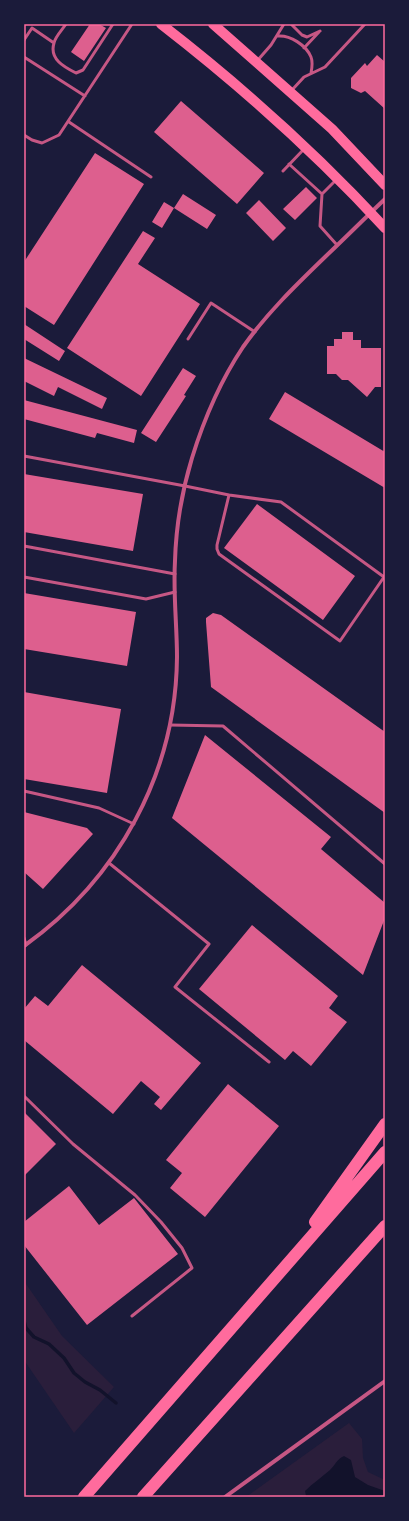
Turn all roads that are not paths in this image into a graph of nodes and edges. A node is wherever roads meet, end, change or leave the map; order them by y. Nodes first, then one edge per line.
1 (66, 24) edge
2 (113, 24) edge
3 (132, 24) edge
4 (161, 24) edge
5 (213, 24) edge
6 (284, 24) edge
7 (291, 24) edge
8 (365, 24) edge
9 (278, 36) junction
10 (24, 40) edge
11 (54, 43) junction
12 (304, 48) junction
13 (24, 57) edge
14 (257, 62) junction
15 (311, 73) junction
16 (290, 91) junction
17 (85, 96) junction
18 (68, 122) junction
19 (24, 135) edge
20 (306, 148) junction
21 (289, 164) junction
22 (283, 171) dead end
23 (150, 177) dead end
24 (337, 179) junction
25 (385, 185) edge
26 (322, 194) junction
27 (385, 199) edge
28 (371, 213) junction
29 (385, 228) edge
30 (337, 245) junction
31 (254, 332) junction
32 (188, 339) dead end
33 (24, 456) edge
34 (185, 486) junction
35 (229, 495) junction
36 (24, 546) edge
37 (175, 574) junction
38 (24, 577) edge
39 (175, 592) junction
40 (170, 726) junction
41 (24, 791) edge
42 (134, 824) junction
43 (109, 863) junction
44 (385, 864) edge
45 (24, 938) edge
46 (25, 946) edge
47 (269, 1062) dead end
48 (24, 1096) edge
49 (385, 1124) edge
50 (385, 1152) edge
51 (385, 1226) edge
52 (276, 1277) junction
53 (132, 1316) dead end
54 (385, 1381) edge
55 (84, 1497) edge
56 (143, 1497) edge
57 (225, 1497) edge

1 - 11 lane
2 - 11 lane
3 - 17 lane
4 - 20 main road
5 - 14 main road
6 - 9 lane
7 - 12 lane
8 - 15 lane
9 - 12 lane
9 - 14 lane
10 - 11 lane
12 - 15 lane
13 - 17 lane
14 - 16 main road
15 - 16 lane
16 - 25 main road
17 - 18 lane
18 - 19 lane
18 - 23 lane
20 - 21 lane
20 - 24 main road
21 - 22 lane
21 - 26 lane
24 - 26 lane
24 - 28 main road
26 - 30 lane
27 - 28 street
28 - 29 main road
28 - 30 street
30 - 31 street
31 - 32 lane
31 - 34 street
33 - 34 lane
34 - 35 lane
34 - 37 street
35 - 35 lane
36 - 37 lane
37 - 39 street
38 - 39 lane
39 - 40 street
40 - 42 street
40 - 44 lane
41 - 42 lane
42 - 43 street
43 - 46 street
43 - 47 lane
45 - 46 lane
48 - 53 lane
49 - 52 highway
50 - 52 highway
51 - 56 highway
52 - 55 highway
54 - 57 street

